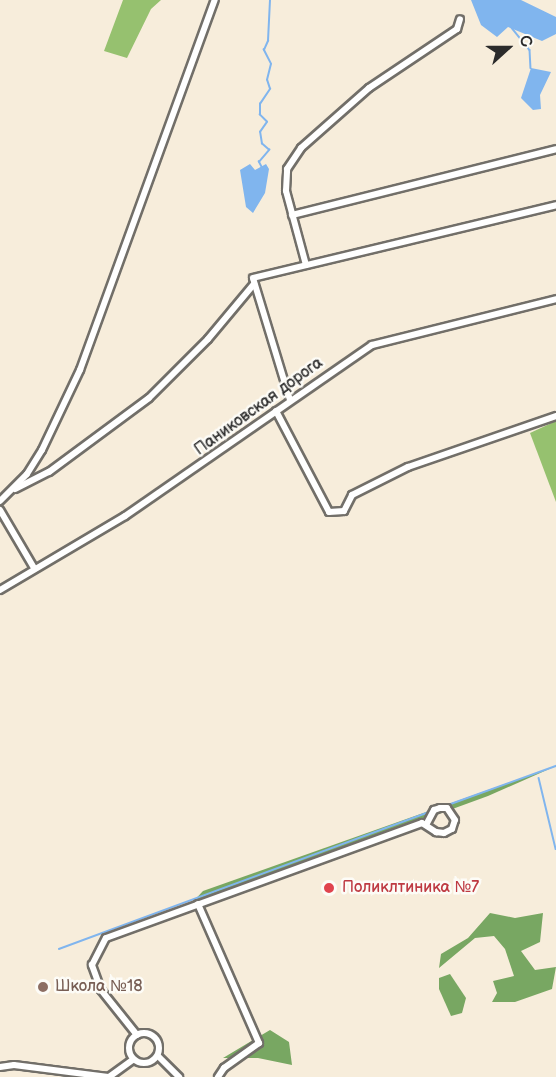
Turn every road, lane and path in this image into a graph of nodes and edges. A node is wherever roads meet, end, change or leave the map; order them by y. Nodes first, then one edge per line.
1 (215, 0) edge
2 (460, 19) dead end
3 (556, 149) edge
4 (556, 205) edge
5 (292, 215) junction
6 (306, 265) junction
7 (254, 284) junction
8 (556, 299) edge
9 (290, 400) junction
10 (276, 411) junction
11 (556, 416) edge
12 (12, 491) junction
13 (0, 501) edge
14 (0, 510) edge
15 (34, 568) junction
16 (0, 590) edge
17 (426, 825) junction
18 (198, 904) junction
19 (137, 1035) junction
20 (158, 1056) junction
21 (132, 1060) junction
22 (0, 1067) edge
23 (109, 1077) edge
24 (179, 1077) edge
25 (218, 1077) edge

1 - 12 street
2 - 5 street
3 - 5 street
4 - 6 street
5 - 6 street
6 - 7 street
7 - 9 street
7 - 12 street
8 - 9 street, Паниковская дорога
9 - 10 street, Паниковская дорога
10 - 11 street
10 - 15 street, Паниковская дорога
12 - 13 street
14 - 15 street
15 - 16 street, Паниковская дорога
17 - 17 street
17 - 18 street
18 - 19 street
18 - 25 street
19 - 20 street
19 - 21 street
20 - 21 street
20 - 24 street
21 - 23 street
22 - 23 street

